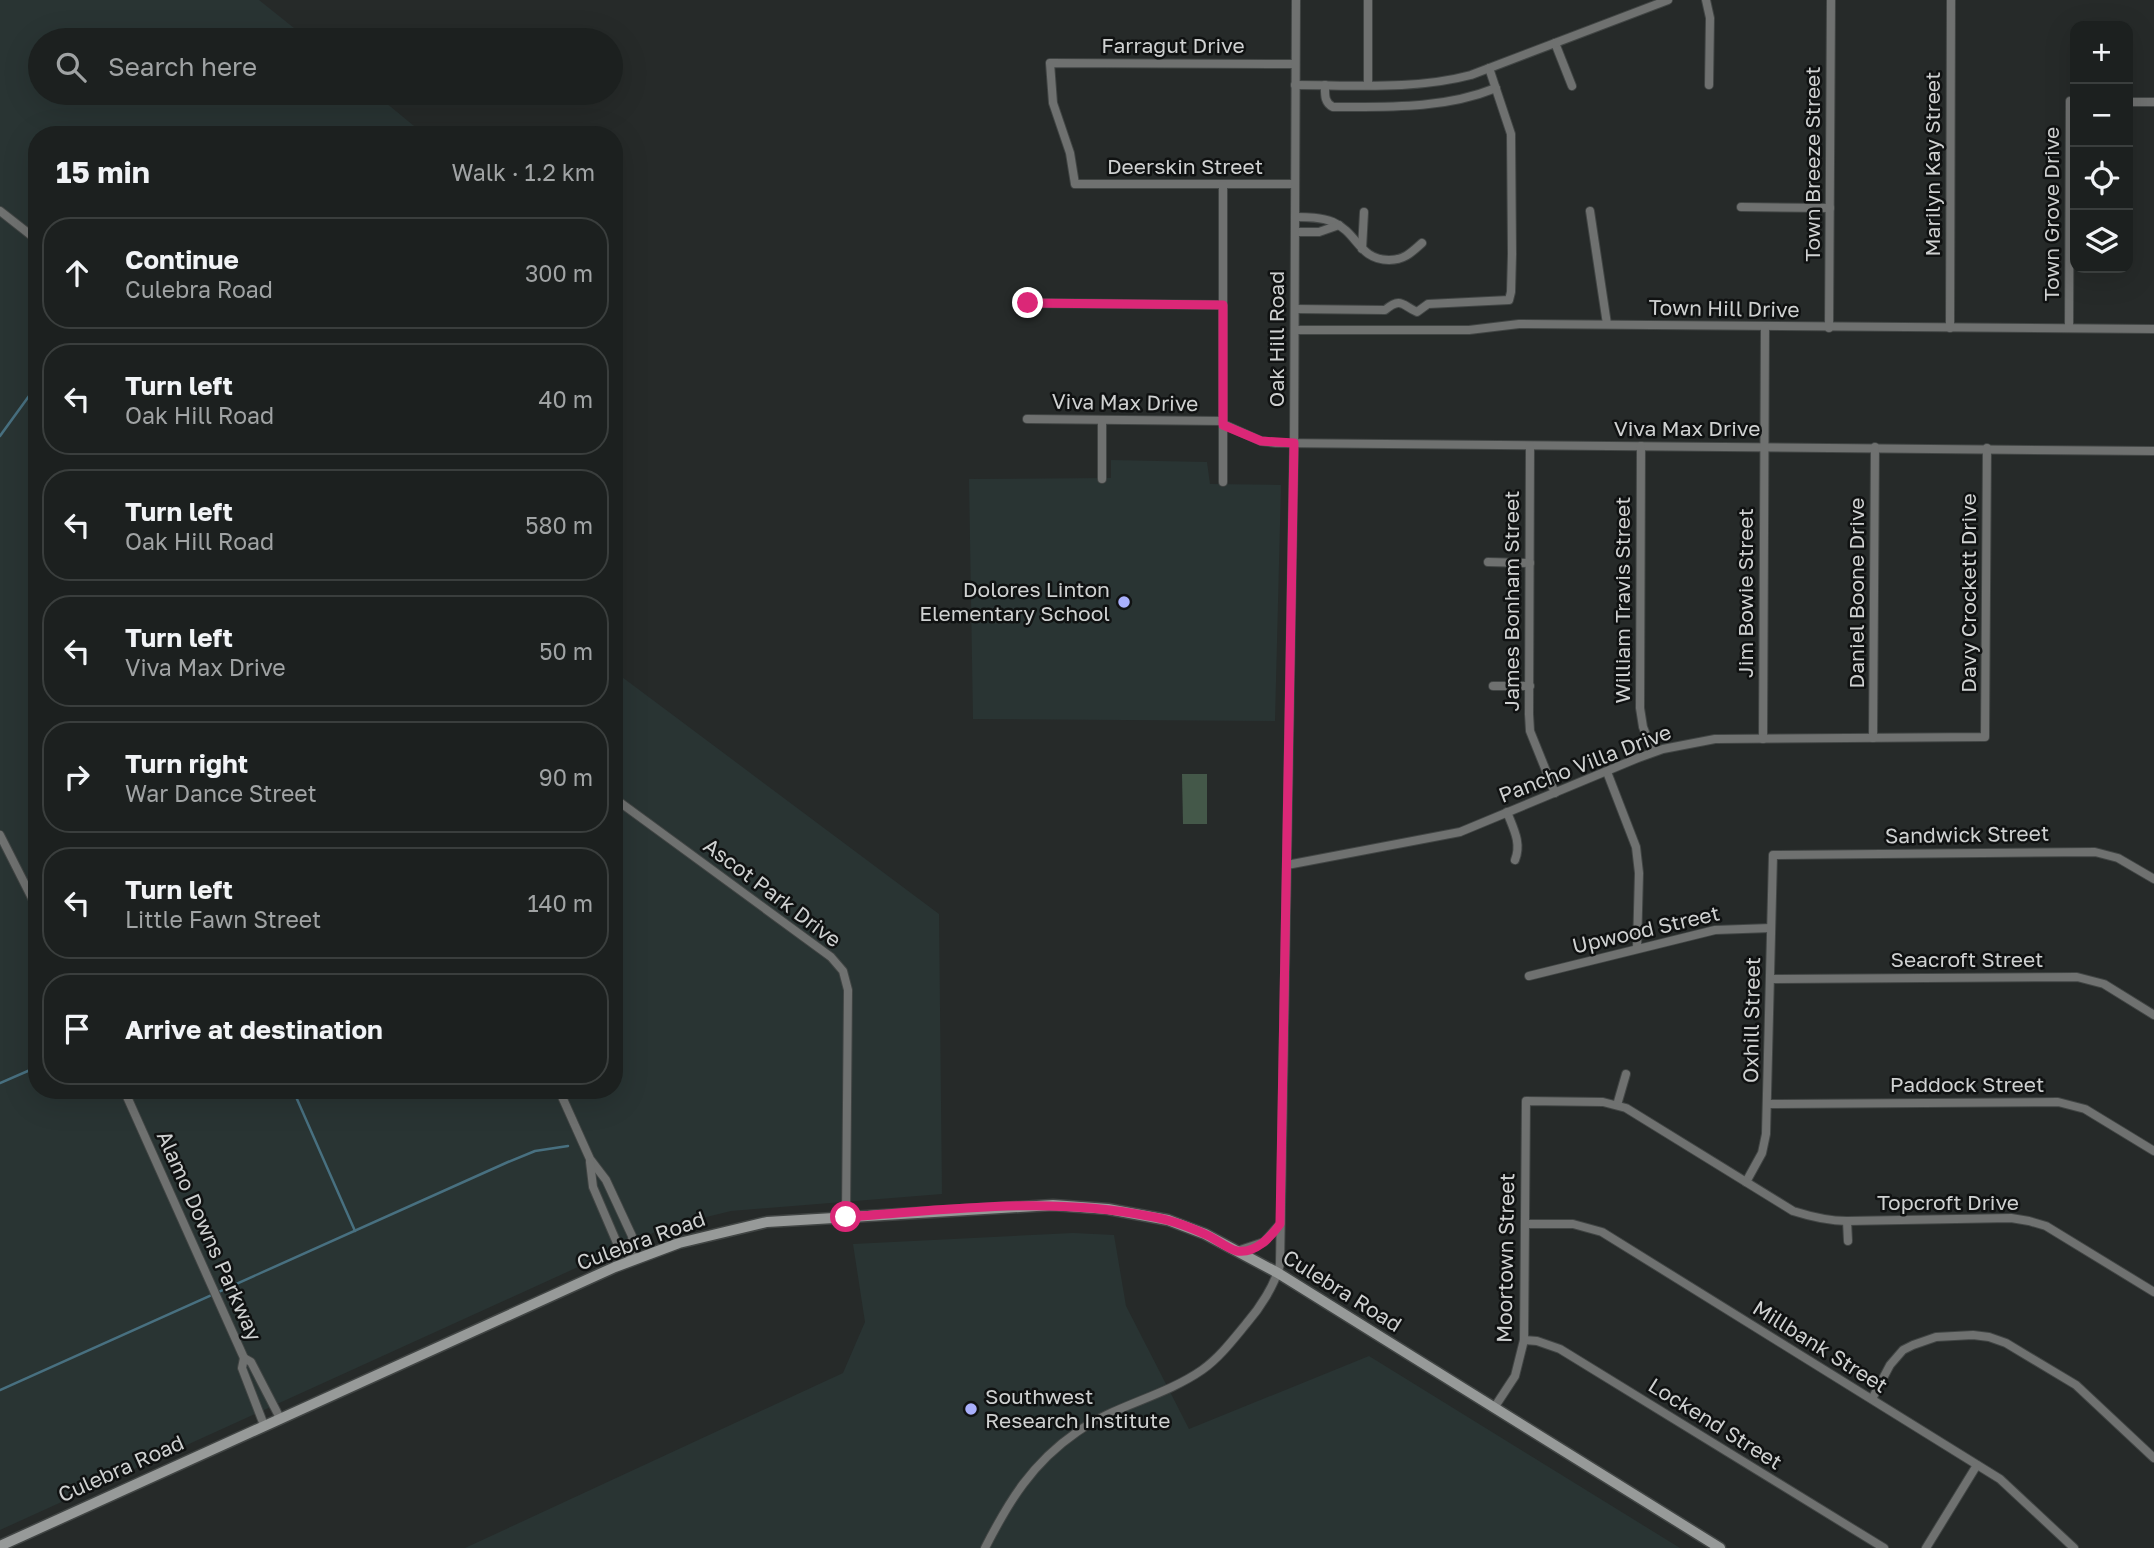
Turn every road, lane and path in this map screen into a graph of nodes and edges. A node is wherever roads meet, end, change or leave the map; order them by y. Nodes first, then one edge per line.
1 (1296, 0) edge
2 (1368, 0) edge
3 (1668, 0) edge
4 (1706, 0) edge
5 (1831, 0) edge
6 (1951, 0) edge
7 (1555, 43) junction
8 (1296, 64) junction
9 (1489, 68) junction
10 (1295, 85) junction
11 (1325, 85) junction
12 (1368, 85) junction
13 (1709, 85) dead end
14 (1572, 86) dead end
15 (1496, 88) junction
16 (2133, 102) edge
17 (2154, 102) edge
18 (2072, 147) edge
19 (1074, 184) joint
20 (1295, 184) junction
21 (1223, 185) junction
22 (1741, 207) dead end
23 (1830, 208) junction
24 (0, 211) edge
25 (1590, 211) dead end
26 (1364, 212) dead end
27 (1295, 217) junction
28 (1339, 225) junction
29 (1295, 232) junction
30 (28, 233) edge
31 (1422, 243) dead end
32 (1363, 249) junction
33 (1028, 303) dead end
34 (1223, 305) junction
35 (1295, 309) junction
36 (1607, 324) junction
37 (1765, 327) junction
38 (1829, 328) junction
39 (1950, 328) junction
40 (2068, 328) junction
41 (2154, 329) edge
42 (1294, 330) junction
43 (1027, 419) dead end
44 (1102, 420) junction
45 (1223, 423) junction
46 (1294, 443) junction
47 (1530, 446) junction
48 (1641, 446) junction
49 (1764, 447) junction
50 (1875, 447) junction
51 (1987, 448) junction
52 (2154, 451) edge
53 (1102, 479) dead end
54 (1223, 482) dead end
55 (1488, 562) dead end
56 (1530, 562) junction
57 (1493, 686) dead end
58 (1530, 686) junction
59 (1985, 737) joint
60 (1873, 738) junction
61 (1763, 739) junction
62 (1653, 752) junction
63 (1606, 772) junction
64 (1555, 793) junction
65 (623, 805) edge
66 (1507, 812) junction
67 (0, 835) edge
68 (1773, 855) joint
69 (1515, 860) dead end
70 (1287, 865) junction
71 (2154, 879) edge
72 (28, 890) edge
73 (1771, 928) junction
74 (1637, 948) junction
75 (1529, 975) dead end
76 (1771, 979) junction
77 (2154, 1015) edge
78 (1626, 1074) dead end
79 (128, 1099) edge
80 (563, 1099) edge
81 (1526, 1101) joint
82 (1768, 1104) junction
83 (1617, 1105) junction
84 (2154, 1151) edge
85 (590, 1159) junction
86 (1746, 1182) junction
87 (846, 1217) junction
88 (1847, 1221) junction
89 (1280, 1224) junction
90 (1525, 1224) junction
91 (1848, 1241) dead end
92 (1237, 1251) junction
93 (634, 1260) junction
94 (1278, 1273) junction
95 (2154, 1292) edge
96 (1524, 1340) junction
97 (244, 1358) junction
98 (1872, 1399) junction
99 (1494, 1408) junction
100 (280, 1418) junction
101 (264, 1425) junction
102 (2154, 1458) edge
103 (1977, 1465) junction
104 (0, 1546) edge
105 (985, 1548) edge
106 (1720, 1548) edge
107 (1884, 1548) edge
108 (1926, 1548) edge
109 (2074, 1548) edge

1 - 8 street, Oak Hill Road
2 - 12 street
3 - 7 street
4 - 13 street
5 - 23 street, Town Breeze Street
6 - 39 street, Marilyn Kay Street
7 - 9 street
7 - 14 street
8 - 10 street, Oak Hill Road
8 - 19 street, Farragut Drive
9 - 12 street
9 - 15 street
10 - 11 street
10 - 20 street, Oak Hill Road
11 - 12 street
11 - 15 street
15 - 35 street
16 - 17 street
18 - 40 street, Town Grove Drive
19 - 21 street, Deerskin Street
20 - 21 street, Deerskin Street
20 - 27 street, Oak Hill Road
21 - 34 street
22 - 23 street
23 - 38 street, Town Breeze Street
24 - 30 street
25 - 36 street
26 - 32 street
27 - 28 street
27 - 29 street, Oak Hill Road
28 - 29 street
28 - 32 street
29 - 35 street, Oak Hill Road
31 - 32 street
33 - 34 street
34 - 45 street
35 - 42 street, Oak Hill Road
36 - 37 street, Town Hill Drive
36 - 42 street, Town Hill Drive
37 - 38 street, Town Hill Drive
37 - 49 street, Jim Bowie Street
38 - 39 street, Town Hill Drive
39 - 40 street, Town Hill Drive
40 - 41 street, Town Hill Drive
42 - 46 street, Oak Hill Road
43 - 44 street, Viva Max Drive
44 - 45 street, Viva Max Drive
44 - 53 street
45 - 46 street, Viva Max Drive
45 - 54 street
46 - 47 street, Viva Max Drive
46 - 70 street, Oak Hill Road
47 - 48 street, Viva Max Drive
47 - 56 street, James Bonham Street
48 - 49 street, Viva Max Drive
48 - 62 street, William Travis Street
49 - 50 street, Viva Max Drive
49 - 61 street, Jim Bowie Street
50 - 51 street, Viva Max Drive
50 - 60 street, Daniel Boone Drive
51 - 52 street, Viva Max Drive
51 - 59 street, Davy Crockett Drive
55 - 56 street
56 - 58 street, James Bonham Street
57 - 58 street
58 - 64 street, James Bonham Street
59 - 60 street, Pancho Villa Drive
60 - 61 street, Pancho Villa Drive
61 - 62 street, Pancho Villa Drive
62 - 63 street, Pancho Villa Drive
63 - 64 street, Pancho Villa Drive
63 - 74 street
64 - 66 street, Pancho Villa Drive
65 - 87 street, Ascot Park Drive
66 - 69 street
66 - 70 street, Pancho Villa Drive
67 - 72 street
68 - 71 street, Sandwick Street
68 - 73 street, Oxhill Street
70 - 89 street, Oak Hill Road
73 - 74 street, Upwood Street
73 - 76 street, Oxhill Street
74 - 75 street, Upwood Street
76 - 77 street, Seacroft Street
76 - 82 street, Oxhill Street
78 - 83 street
79 - 97 street, Alamo Downs Parkway
80 - 85 street
81 - 83 street, Topcroft Drive
81 - 90 street, Moortown Street
82 - 84 street, Paddock Street
82 - 86 street, Oxhill Street
83 - 86 street, Topcroft Drive
85 - 93 street
85 - 93 street
86 - 88 street, Topcroft Drive
87 - 92 main road, Culebra Road
87 - 93 main road, Culebra Road
88 - 91 street, Topcroft Drive
88 - 95 street, Topcroft Drive
89 - 92 street
89 - 94 street, Oak Hill Road
90 - 96 street, Moortown Street
90 - 98 street, Millbank Street
92 - 94 main road, Culebra Road
93 - 100 main road, Culebra Road
94 - 99 main road, Culebra Road
94 - 105 street
96 - 99 street, Moortown Street
96 - 107 street, Lockend Street
97 - 100 street, Alamo Downs Parkway
97 - 101 street, Alamo Downs Parkway
98 - 102 street
98 - 103 street, Millbank Street
99 - 106 main road, Culebra Road
100 - 101 main road, Culebra Road
101 - 104 main road, Culebra Road
103 - 108 street
103 - 109 street, Millbank Street

